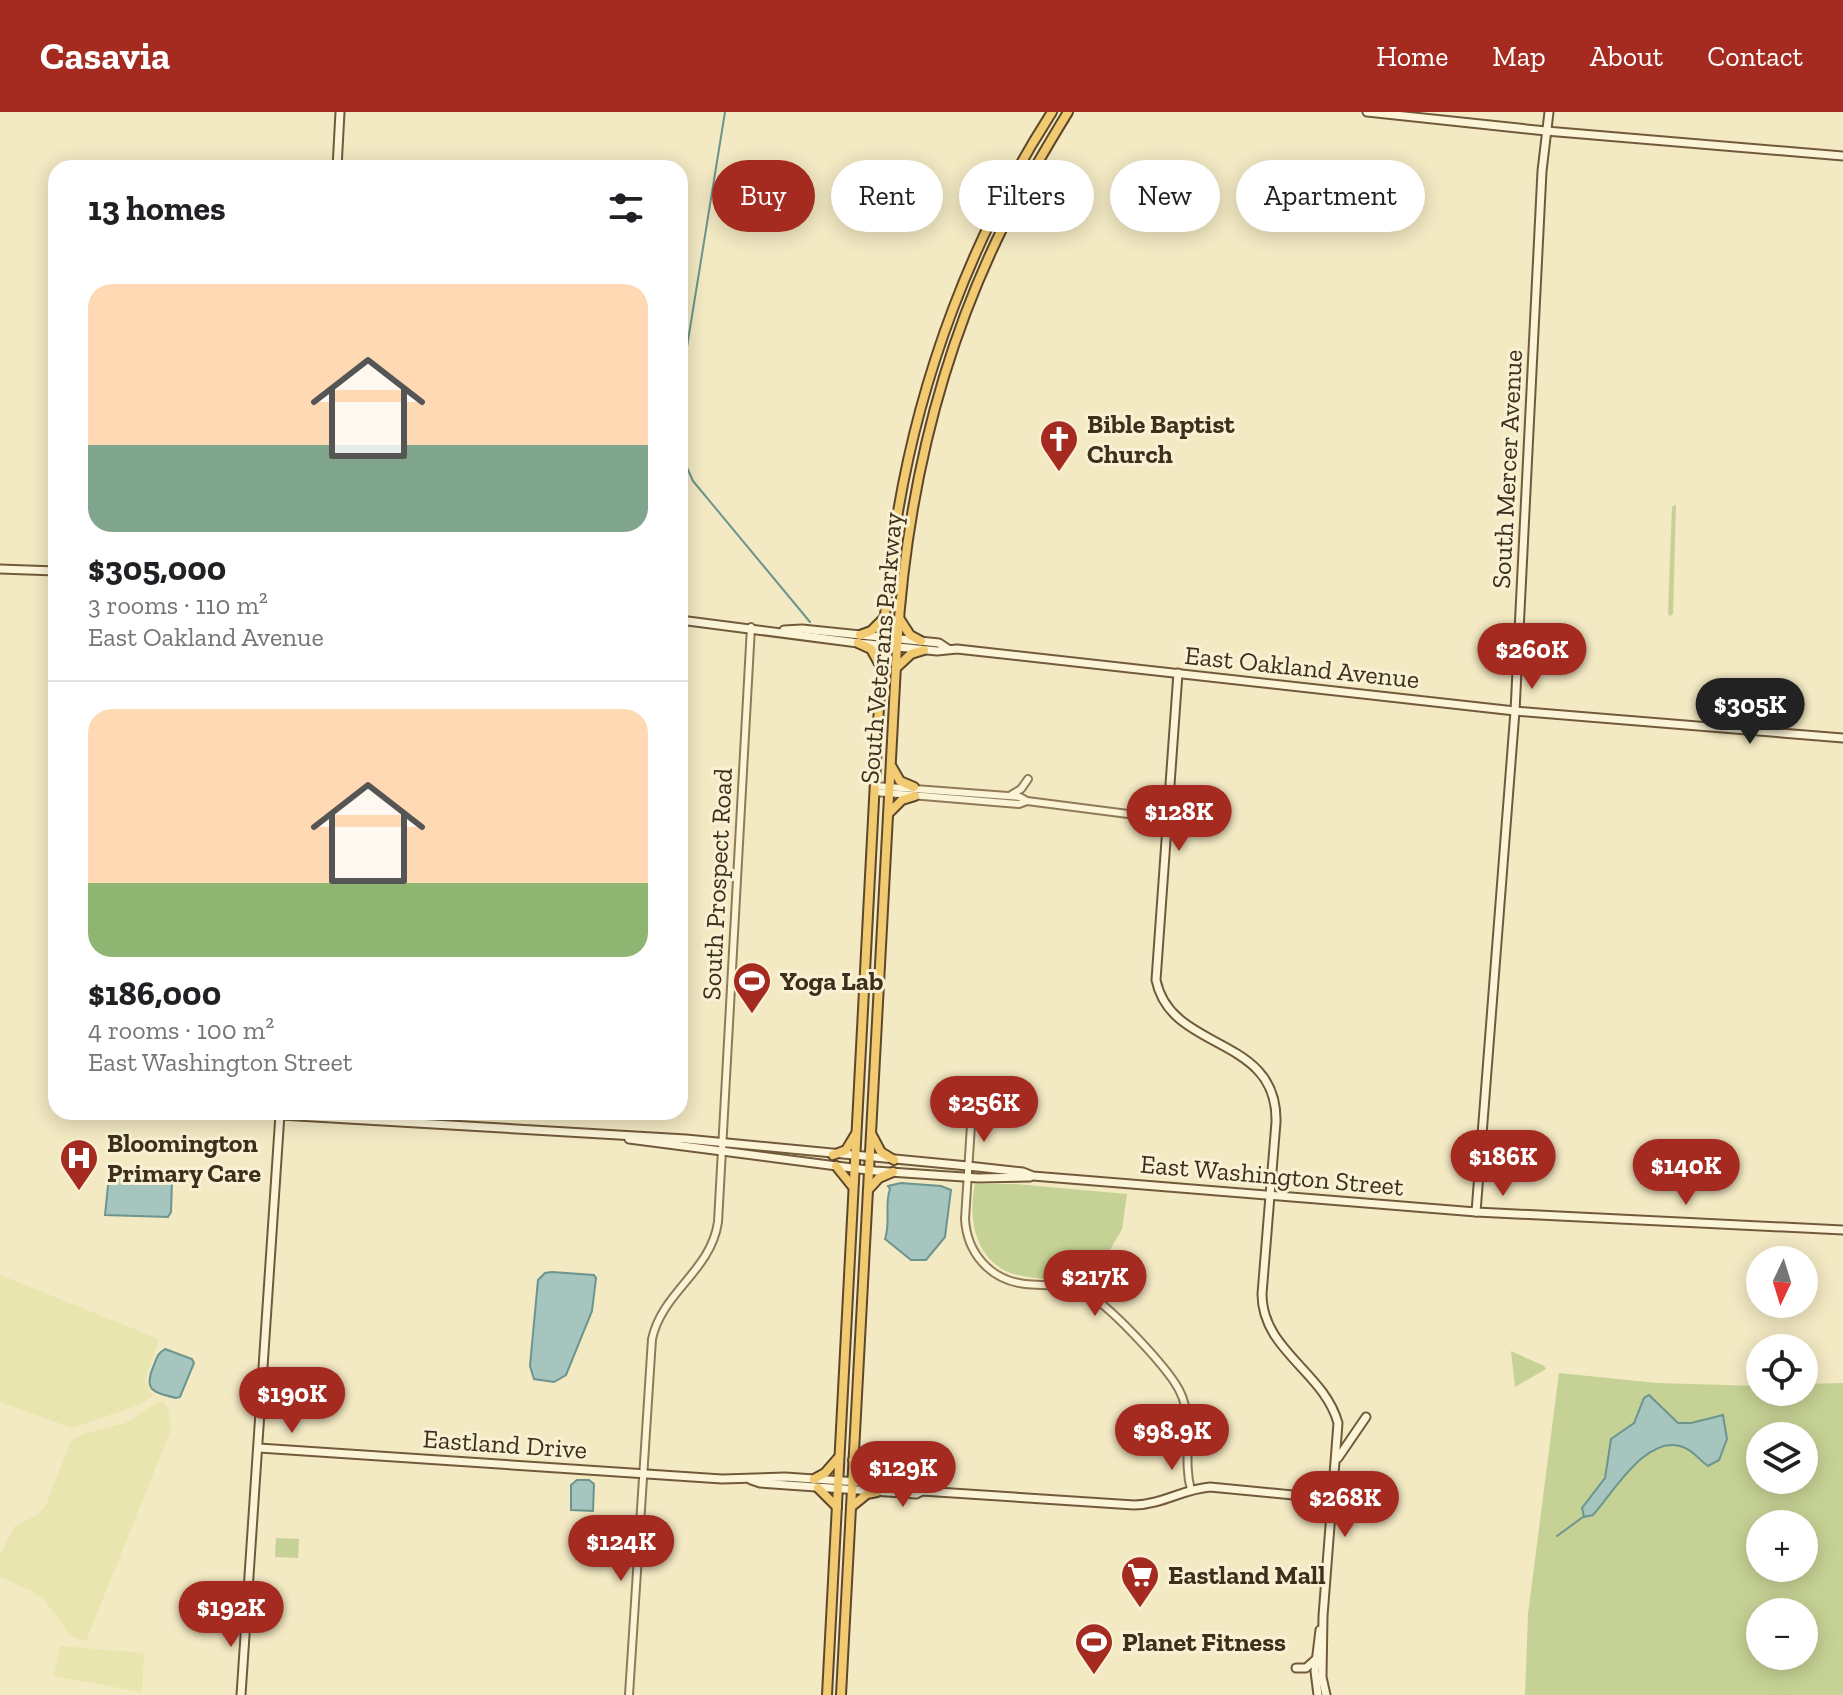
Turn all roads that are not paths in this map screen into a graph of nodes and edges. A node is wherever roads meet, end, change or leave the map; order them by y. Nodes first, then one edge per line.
1 (340, 112) edge
2 (1052, 112) edge
3 (1068, 112) edge
4 (1367, 112) edge
5 (1549, 112) edge
6 (1546, 131) junction
7 (1843, 156) edge
8 (337, 160) edge
9 (0, 569) edge
10 (48, 571) edge
11 (885, 617) junction
12 (899, 618) junction
13 (688, 621) edge
14 (751, 627) junction
15 (859, 639) junction
16 (884, 642) junction
17 (897, 643) junction
18 (923, 645) junction
19 (881, 667) junction
20 (896, 668) junction
21 (1178, 673) junction
22 (1515, 711) junction
23 (1843, 738) edge
24 (891, 763) junction
25 (1028, 779) dead end
26 (875, 789) junction
27 (889, 790) junction
28 (914, 792) junction
29 (980, 794) junction
30 (1008, 796) junction
31 (1027, 801) junction
32 (996, 803) junction
33 (888, 815) junction
34 (1167, 819) junction
35 (973, 1094) dead end
36 (280, 1120) edge
37 (372, 1120) edge
38 (857, 1131) junction
39 (871, 1132) junction
40 (723, 1148) junction
41 (833, 1155) junction
42 (856, 1157) junction
43 (869, 1158) junction
44 (894, 1160) junction
45 (836, 1166) junction
46 (968, 1166) junction
47 (855, 1169) junction
48 (868, 1171) junction
49 (893, 1172) junction
50 (1033, 1176) junction
51 (968, 1177) junction
52 (854, 1188) junction
53 (867, 1191) junction
54 (1270, 1195) junction
55 (1476, 1212) junction
56 (1843, 1230) edge
57 (1366, 1417) dead end
58 (259, 1448) junction
59 (839, 1457) junction
60 (853, 1460) junction
61 (1337, 1460) junction
62 (643, 1473) junction
63 (816, 1483) junction
64 (838, 1485) junction
65 (852, 1486) junction
66 (875, 1488) junction
67 (1191, 1490) junction
68 (1334, 1499) junction
69 (837, 1507) junction
70 (850, 1507) junction
71 (1323, 1616) junction
72 (1316, 1659) junction
73 (1296, 1668) dead end
74 (826, 1693) edge
75 (840, 1694) edge
76 (241, 1695) edge
77 (629, 1695) edge
78 (1318, 1695) edge
79 (1326, 1695) edge

1 - 8 main road
2 - 11 highway, South Veterans Parkway
3 - 12 highway, South Veterans Parkway
4 - 6 main road
5 - 6 main road, South Mercer Avenue
6 - 7 main road
6 - 22 main road, South Mercer Avenue
9 - 10 main road
11 - 15 highway
11 - 16 highway, South Veterans Parkway
12 - 17 highway, South Veterans Parkway
12 - 18 highway
13 - 14 main road, East Oakland Avenue
14 - 15 main road, East Oakland Avenue
14 - 40 street, South Prospect Road
15 - 16 main road, East Oakland Avenue
15 - 19 highway
16 - 17 main road, East Oakland Avenue
16 - 19 highway, South Veterans Parkway
17 - 18 main road, East Oakland Avenue
17 - 20 highway, South Veterans Parkway
18 - 20 highway
18 - 21 main road, East Oakland Avenue
19 - 26 highway, South Veterans Parkway
20 - 24 highway, South Veterans Parkway
21 - 22 main road, East Oakland Avenue
21 - 34 main road
22 - 23 main road, East Oakland Avenue
22 - 55 main road, South Mercer Avenue
24 - 27 highway, South Veterans Parkway
24 - 28 highway
25 - 30 street
26 - 27 street
26 - 38 highway, South Veterans Parkway
27 - 28 street
27 - 33 highway, South Veterans Parkway
28 - 29 street
28 - 32 street
28 - 33 highway
29 - 30 street
29 - 32 street
30 - 31 street
31 - 32 street
31 - 34 street
33 - 39 highway, South Veterans Parkway
34 - 54 main road
35 - 46 street
36 - 58 main road
37 - 40 main road, East Washington Street
38 - 41 highway
38 - 42 highway, South Veterans Parkway
39 - 43 highway, South Veterans Parkway
39 - 44 highway
40 - 41 main road, East Washington Street
40 - 45 main road, East Washington Street
40 - 62 street, South Prospect Road
41 - 42 main road, East Washington Street
42 - 43 main road, East Washington Street
42 - 47 highway, South Veterans Parkway
43 - 44 main road, East Washington Street
43 - 48 highway, South Veterans Parkway
44 - 46 main road, East Washington Street
45 - 47 main road, East Washington Street
45 - 52 highway
46 - 50 main road, East Washington Street
46 - 51 street
47 - 48 main road, East Washington Street
47 - 52 highway, South Veterans Parkway
48 - 49 main road, East Washington Street
48 - 53 highway, South Veterans Parkway
49 - 51 main road, East Washington Street
49 - 53 highway
50 - 51 main road, East Washington Street
50 - 54 main road, East Washington Street
51 - 67 street
52 - 59 highway, South Veterans Parkway
53 - 60 highway, South Veterans Parkway
54 - 55 main road, East Washington Street
54 - 61 main road
55 - 56 main road, East Washington Street
57 - 61 main road
58 - 62 main road, Eastland Drive
58 - 76 main road
59 - 63 highway
59 - 64 highway, South Veterans Parkway
60 - 65 highway, South Veterans Parkway
60 - 66 highway
61 - 68 main road
62 - 63 main road, Eastland Drive
62 - 77 street, South Prospect Road
63 - 64 main road, Eastland Drive
63 - 69 highway
64 - 65 main road, Eastland Drive
64 - 69 highway, South Veterans Parkway
65 - 66 main road, Eastland Drive
65 - 70 highway, South Veterans Parkway
66 - 67 main road, Eastland Drive
66 - 70 highway
67 - 68 main road, Eastland Drive
68 - 71 main road
69 - 74 highway, South Veterans Parkway
70 - 75 highway, South Veterans Parkway
71 - 72 main road
71 - 79 main road
72 - 73 main road
72 - 78 main road

